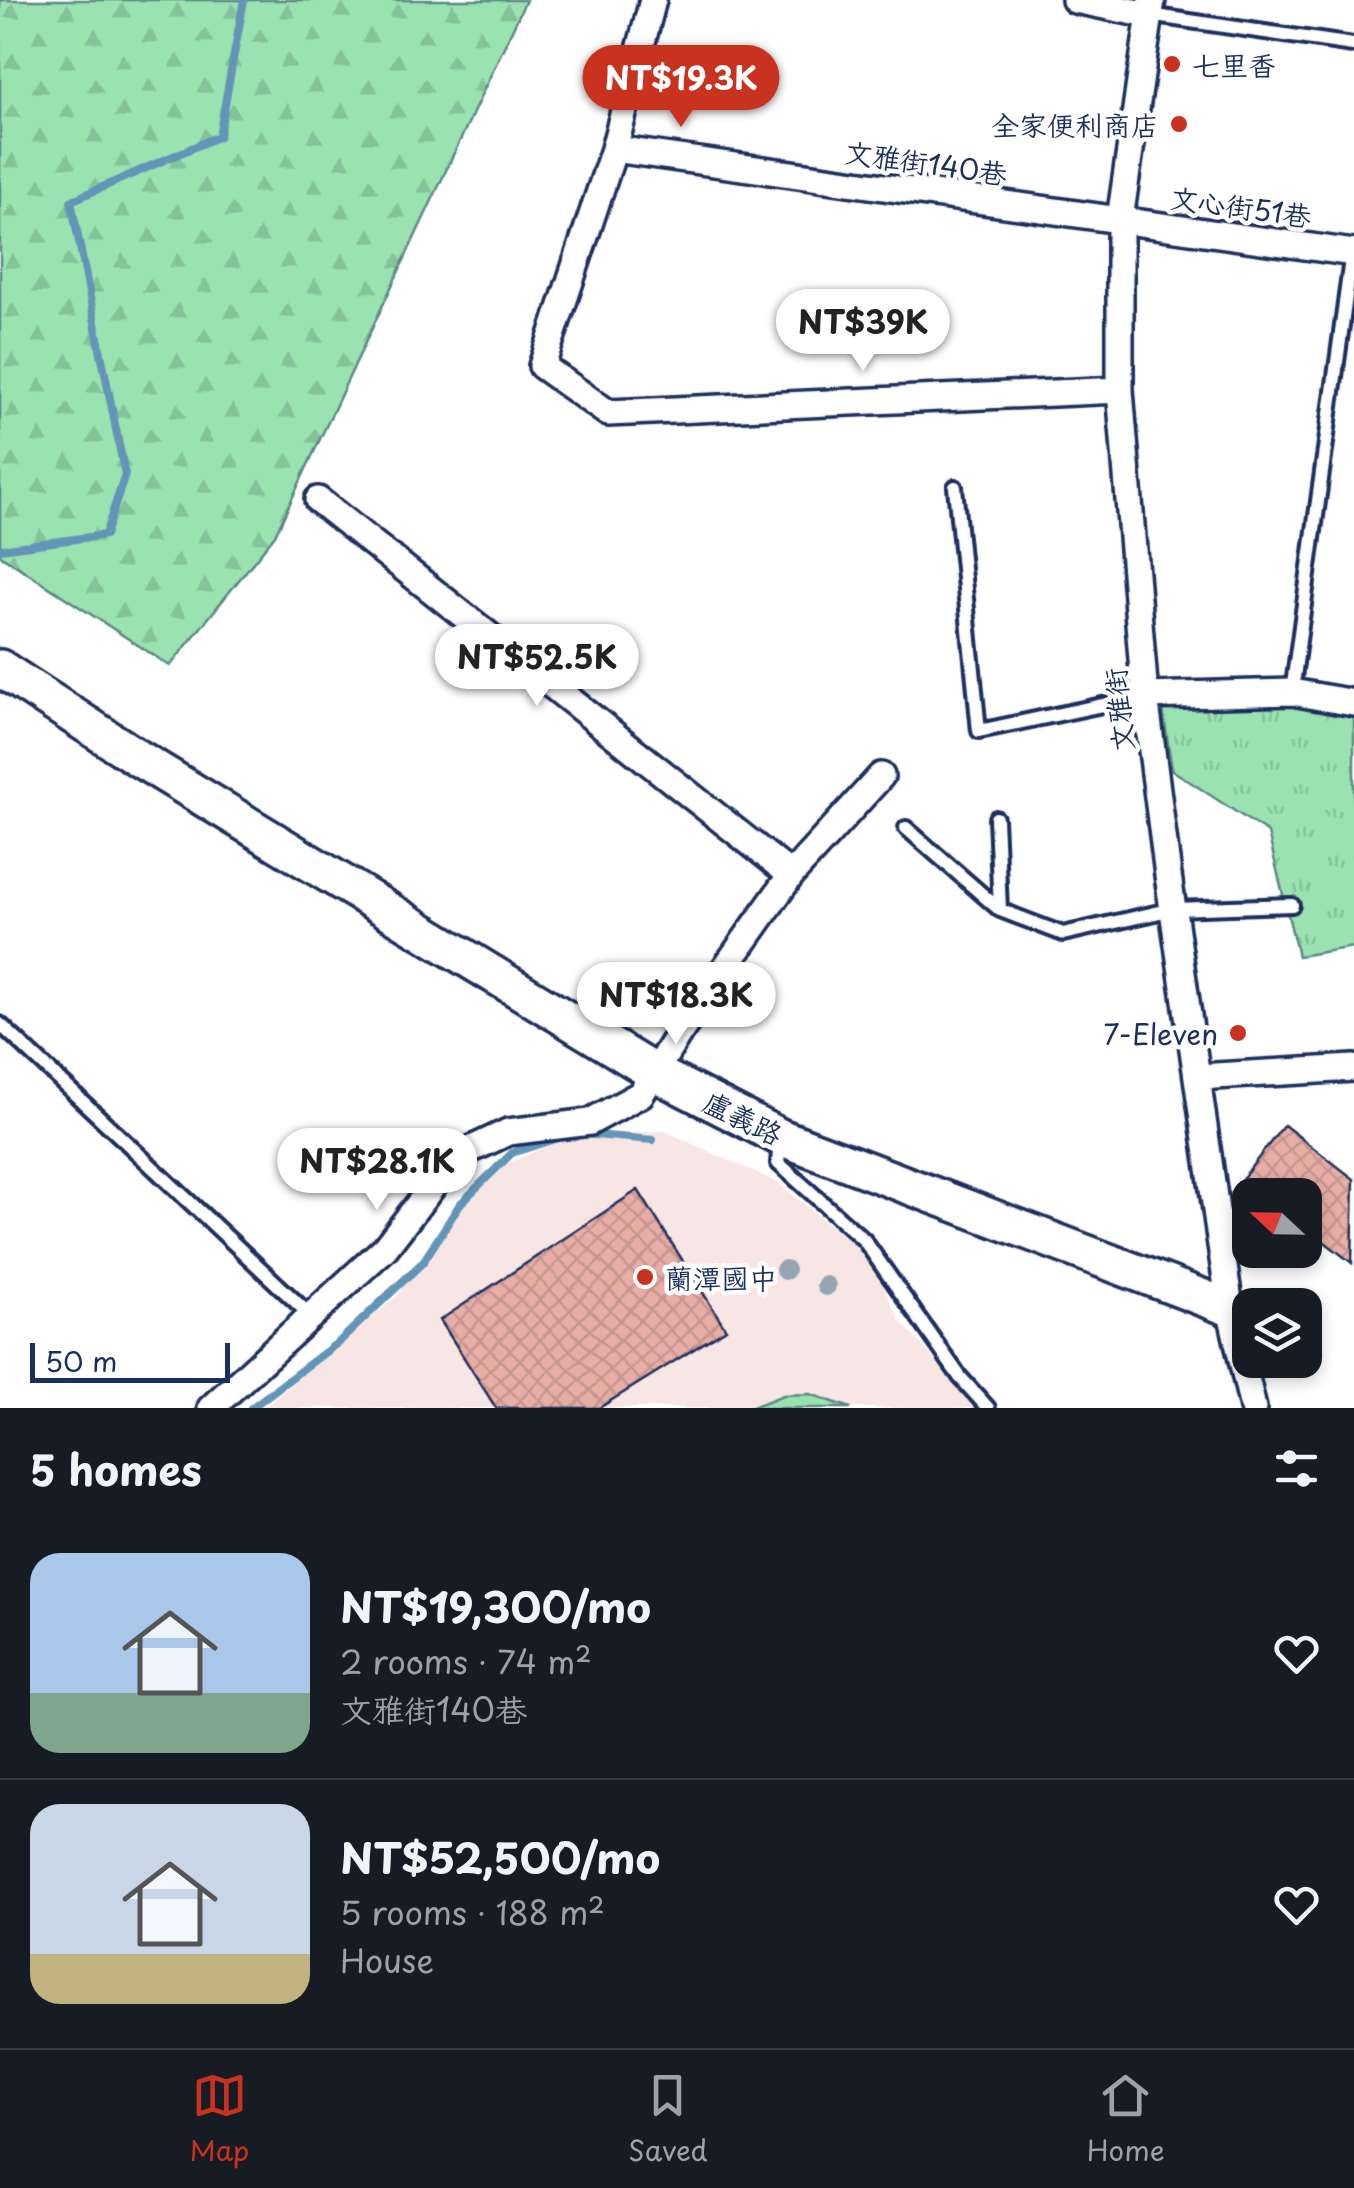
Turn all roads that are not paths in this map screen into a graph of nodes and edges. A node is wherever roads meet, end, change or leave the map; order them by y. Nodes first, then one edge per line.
1 (653, 0) edge
2 (1075, 0) edge
3 (1151, 7) edge
4 (1353, 44) edge
5 (614, 148) junction
6 (1120, 219) junction
7 (1353, 252) edge
8 (1120, 390) junction
9 (955, 488) dead end
10 (318, 500) dead end
11 (0, 668) edge
12 (1292, 692) junction
13 (1145, 696) junction
14 (1354, 704) edge
15 (881, 776) dead end
16 (996, 818) dead end
17 (906, 828) dead end
18 (790, 875) junction
19 (1292, 905) dead end
20 (1173, 909) junction
21 (1000, 910) junction
22 (0, 1024) edge
23 (1354, 1068) edge
24 (656, 1073) junction
25 (1198, 1077) junction
26 (780, 1137) junction
27 (1230, 1308) junction
28 (311, 1316) junction
29 (211, 1408) edge
30 (988, 1408) edge
31 (1253, 1408) edge

1 - 5 street
2 - 3 street
3 - 4 lane
3 - 6 street, 文雅街
5 - 6 street, 文雅街140巷
5 - 8 street
6 - 7 street, 文心街51巷
6 - 8 street, 文雅街
7 - 12 lane
8 - 13 street, 文雅街
9 - 13 lane
10 - 18 street
11 - 24 street, 盧義路
12 - 13 street
12 - 14 street
13 - 20 street, 文雅街
15 - 18 street
16 - 21 lane
17 - 21 lane
18 - 24 street
19 - 20 lane
20 - 21 lane
20 - 25 street, 文雅街
22 - 28 lane
23 - 25 street
24 - 26 street, 盧義路
24 - 28 street
25 - 27 street, 文雅街
26 - 27 street, 盧義路
26 - 30 lane
27 - 31 street, 文雅街
28 - 29 street

